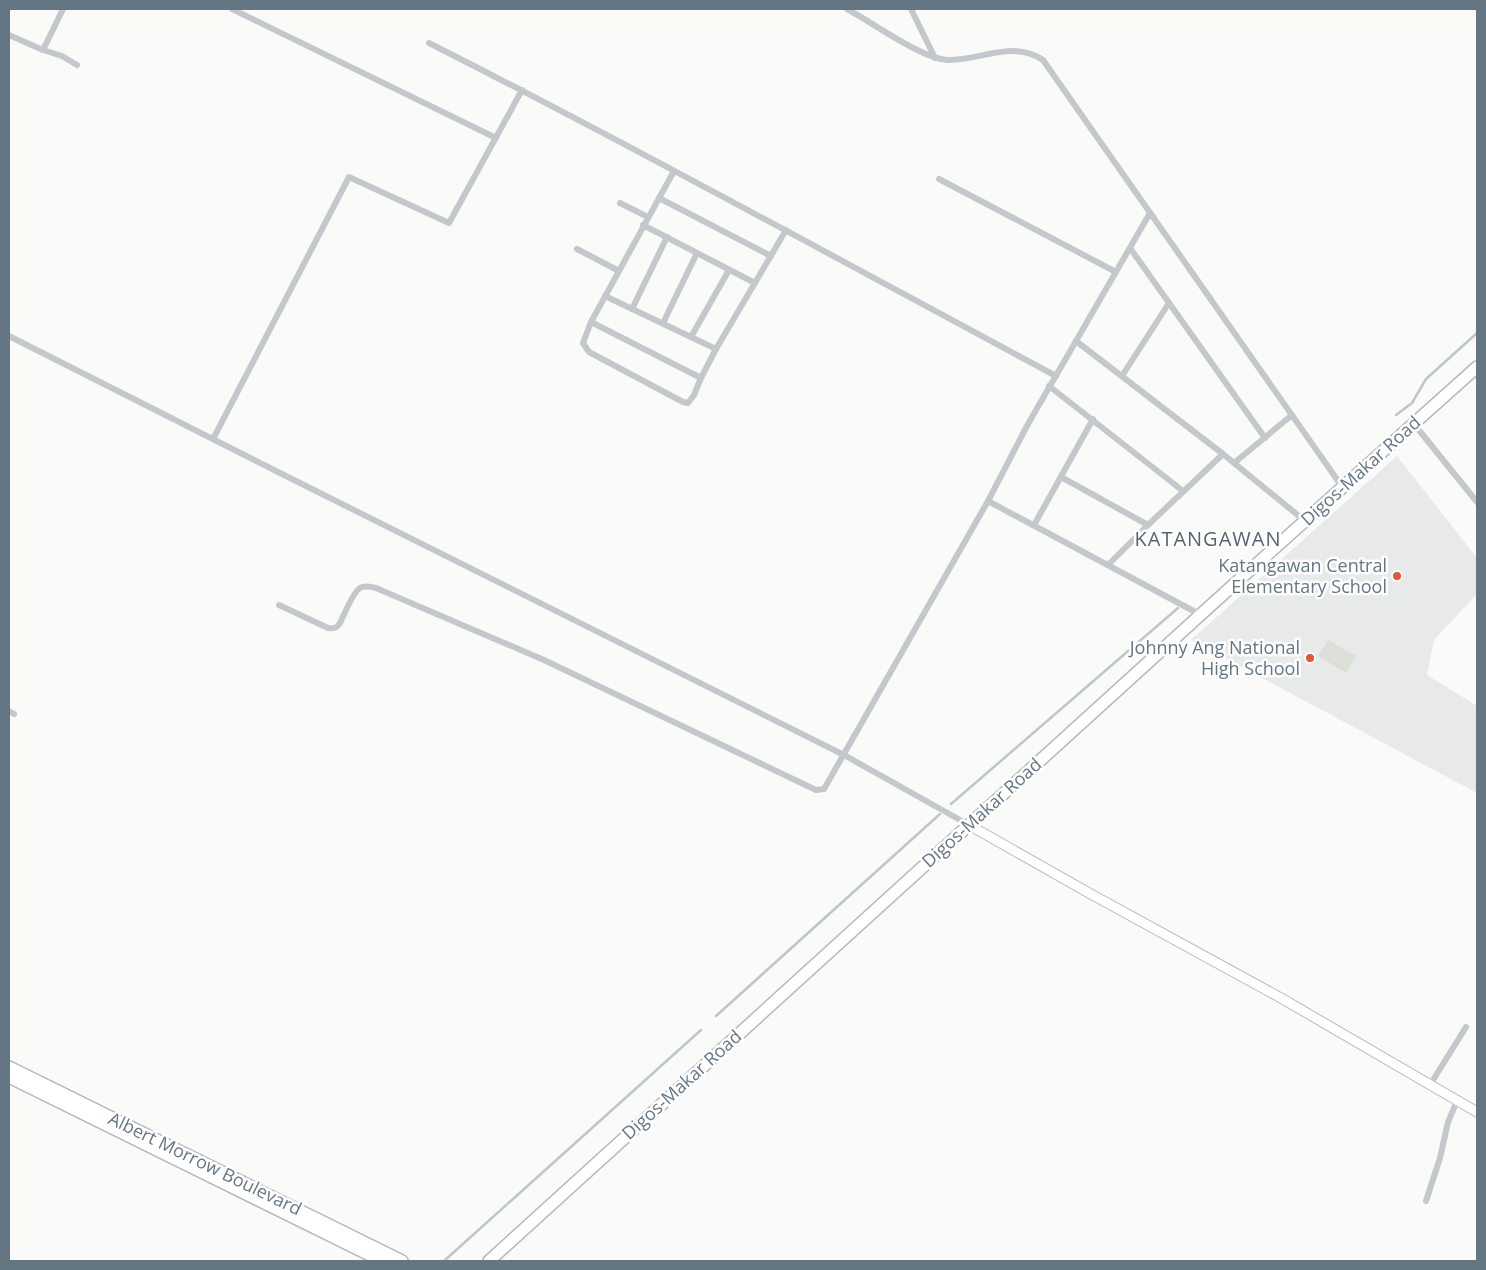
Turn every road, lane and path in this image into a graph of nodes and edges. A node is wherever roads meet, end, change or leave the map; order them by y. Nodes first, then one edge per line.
1 (63, 9) edge
2 (232, 9) edge
3 (847, 9) edge
4 (911, 9) edge
5 (9, 35) edge
6 (429, 43) dead end
7 (44, 50) junction
8 (935, 58) junction
9 (77, 65) dead end
10 (522, 90) junction
11 (496, 138) junction
12 (674, 171) junction
13 (939, 179) dead end
14 (659, 198) junction
15 (620, 202) dead end
16 (1150, 213) junction
17 (648, 218) junction
18 (643, 225) junction
19 (786, 230) junction
20 (667, 238) junction
21 (1130, 248) junction
22 (576, 250) dead end
23 (697, 253) junction
24 (771, 256) junction
25 (729, 270) junction
26 (618, 271) junction
27 (1116, 272) junction
28 (755, 283) junction
29 (605, 296) junction
30 (1169, 303) junction
31 (632, 309) junction
32 (591, 322) junction
33 (663, 323) junction
34 (9, 336) edge
35 (691, 337) junction
36 (1076, 341) junction
37 (716, 349) junction
38 (1477, 368) edge
39 (1056, 376) junction
40 (1122, 376) junction
41 (701, 378) junction
42 (1050, 386) junction
43 (1292, 415) junction
44 (1093, 419) junction
45 (1414, 424) junction
46 (1265, 438) junction
47 (213, 439) junction
48 (1223, 454) junction
49 (1234, 463) junction
50 (1061, 477) junction
51 (1343, 488) junction
52 (1183, 491) junction
53 (988, 501) junction
54 (1477, 502) edge
55 (1305, 521) junction
56 (1034, 525) junction
57 (1148, 525) junction
58 (1109, 564) junction
59 (279, 605) dead end
60 (1201, 614) junction
61 (844, 755) junction
62 (968, 825) junction
63 (1466, 1027) dead end
64 (9, 1067) edge
65 (9, 1077) edge
66 (1430, 1085) junction
67 (1457, 1101) junction
68 (1477, 1112) edge
69 (1426, 1201) dead end
70 (382, 1261) edge
71 (402, 1261) edge
72 (488, 1261) edge

1 - 7 street
2 - 11 street
3 - 8 street
4 - 8 street
5 - 7 street
6 - 10 street
7 - 9 street
8 - 16 street
10 - 11 street
10 - 12 street
11 - 47 street
12 - 14 street
12 - 19 street
13 - 27 street
14 - 17 street
14 - 24 street
15 - 17 street
16 - 21 street
16 - 43 street
17 - 18 street
18 - 20 street
18 - 26 street
19 - 24 street
19 - 39 street
20 - 23 street
20 - 31 street
21 - 27 street
21 - 30 street
22 - 26 street
23 - 25 street
23 - 33 street
24 - 28 street
25 - 28 street
25 - 35 street
26 - 29 street
27 - 36 street
28 - 37 street
29 - 31 street
29 - 32 street
30 - 40 street
30 - 46 street
31 - 33 street
32 - 41 street
32 - 41 street
33 - 35 street
34 - 47 street
35 - 37 street
36 - 39 street
36 - 40 street
37 - 41 street
38 - 45 highway, Digos-Makar Road
39 - 42 street
40 - 48 street
42 - 44 street
42 - 53 street
43 - 46 street
43 - 51 street
44 - 50 street
44 - 52 street
45 - 51 highway, Digos-Makar Road
45 - 54 street
46 - 49 street
47 - 61 street
48 - 49 street
48 - 52 street
49 - 55 street
50 - 56 street
50 - 57 street
51 - 55 highway, Digos-Makar Road
52 - 57 street
53 - 56 street
53 - 61 street
55 - 60 highway, Digos-Makar Road
56 - 58 street
57 - 58 street
58 - 60 street
59 - 61 street
60 - 62 highway, Digos-Makar Road
61 - 62 street
62 - 66 street
62 - 72 highway, Digos-Makar Road
63 - 66 street
64 - 71 highway, Albert Morrow Boulevard
65 - 70 highway, Albert Morrow Boulevard
66 - 67 street
67 - 68 street
67 - 69 street

